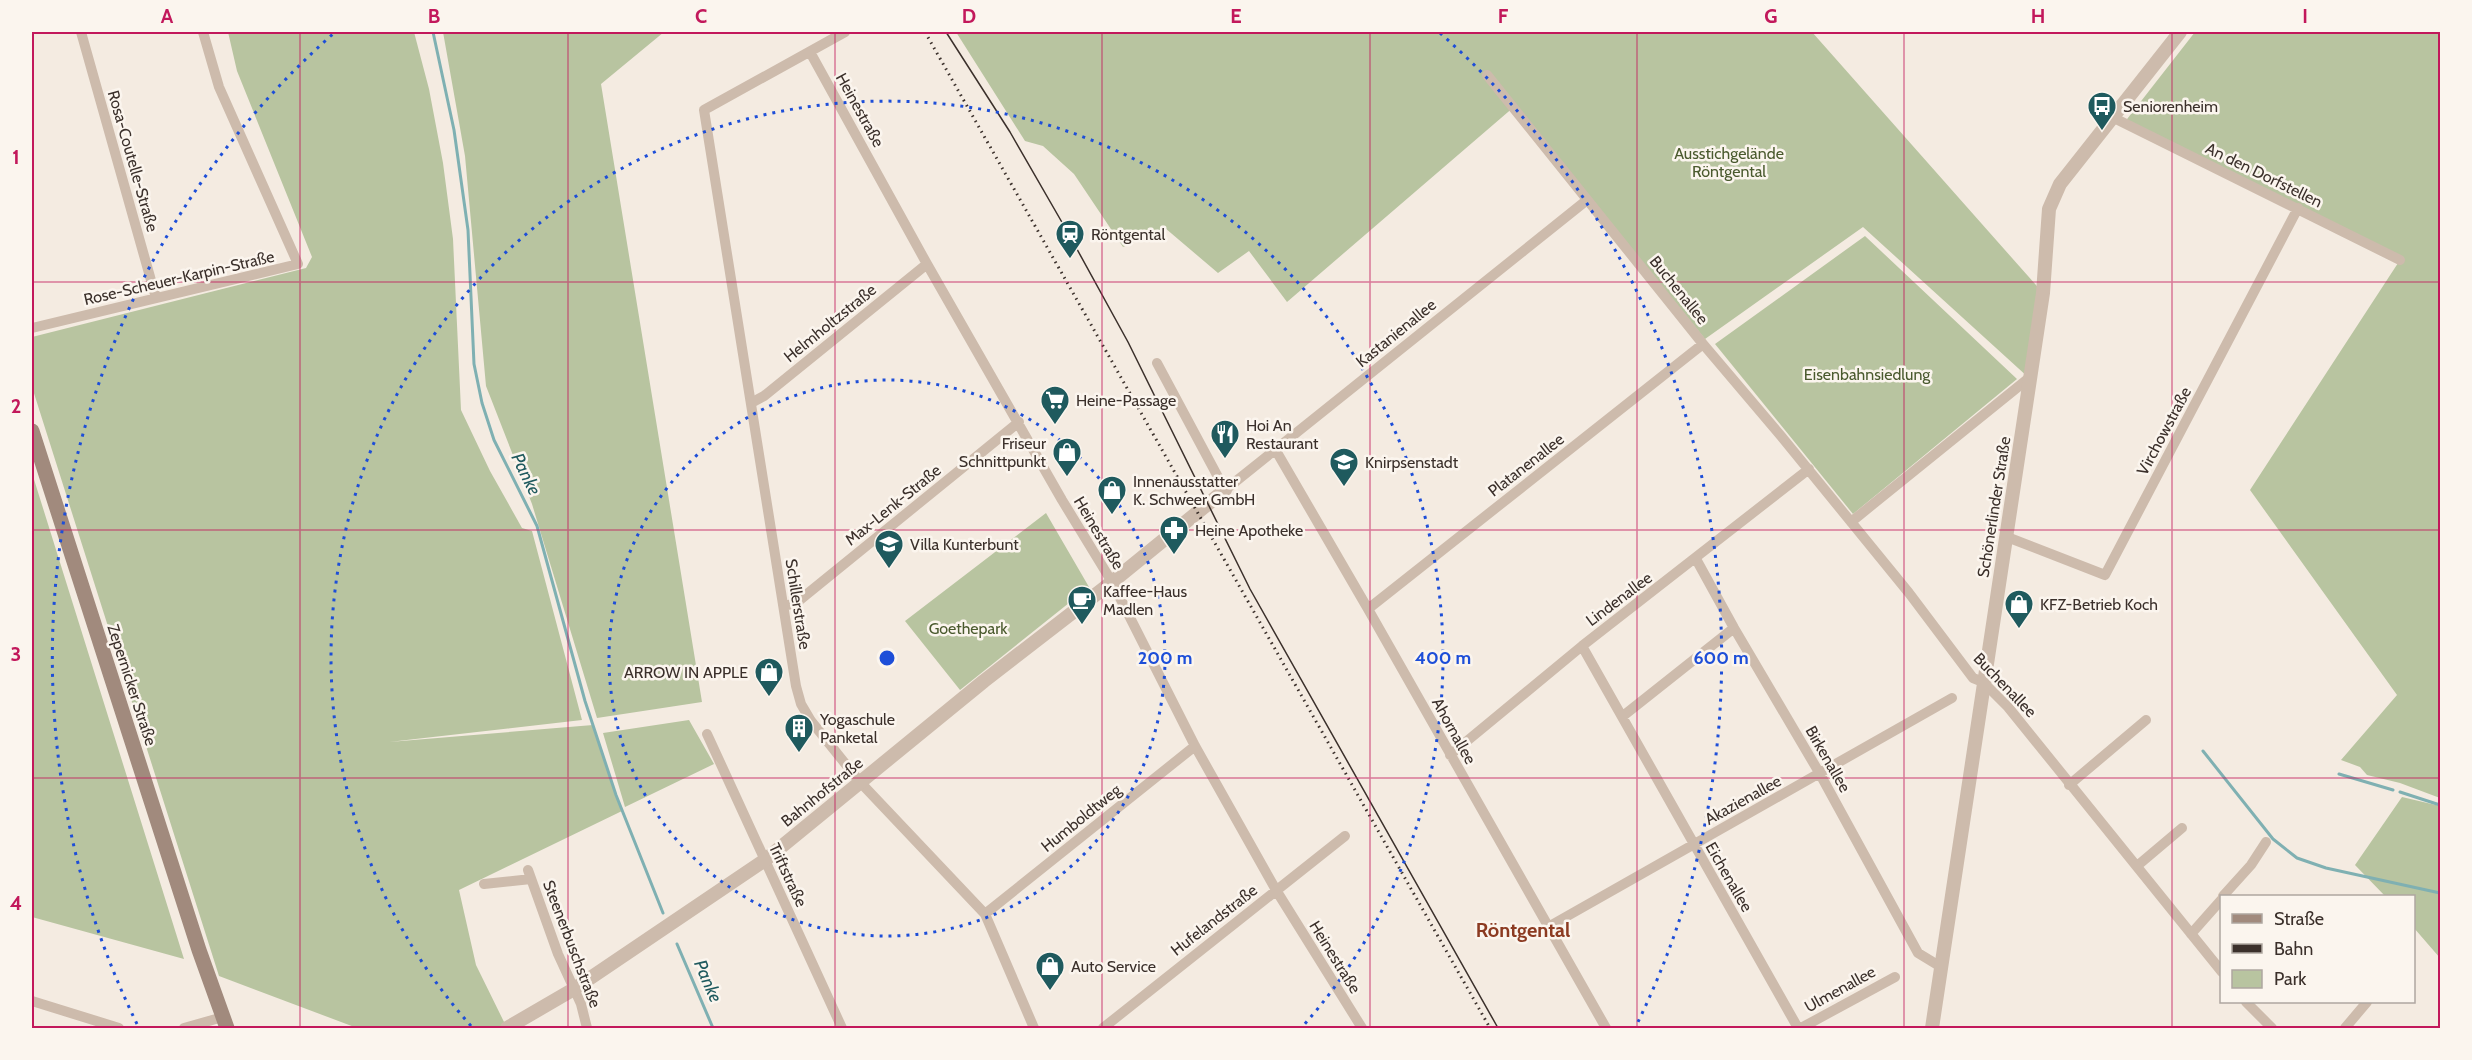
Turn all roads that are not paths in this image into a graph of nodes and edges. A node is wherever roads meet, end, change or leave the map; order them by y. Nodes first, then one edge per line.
1 (81, 32) edge
2 (203, 32) edge
3 (845, 32) edge
4 (2180, 32) edge
5 (810, 52) junction
6 (1487, 75) dead end
7 (2114, 118) junction
8 (1587, 200) junction
9 (2298, 208) junction
10 (2400, 260) dead end
11 (927, 264) junction
12 (156, 298) junction
13 (32, 328) edge
14 (1703, 344) junction
15 (1157, 363) dead end
16 (2029, 378) junction
17 (751, 403) junction
18 (1019, 422) junction
19 (32, 432) edge
20 (1275, 449) junction
21 (1809, 469) junction
22 (1225, 490) junction
23 (1851, 522) junction
24 (2007, 537) junction
25 (1696, 559) junction
26 (1112, 582) junction
27 (784, 606) junction
28 (1368, 609) junction
29 (1734, 628) junction
30 (1582, 646) junction
31 (1983, 682) junction
32 (1952, 698) dead end
33 (1623, 716) junction
34 (2146, 720) dead end
35 (707, 734) dead end
36 (1195, 746) junction
37 (1450, 755) junction
38 (1820, 774) junction
39 (860, 782) junction
40 (2069, 784) junction
41 (2182, 828) dead end
42 (1345, 836) dead end
43 (2266, 842) dead end
44 (1694, 845) junction
45 (765, 860) junction
46 (2137, 866) junction
47 (484, 884) dead end
48 (1276, 890) junction
49 (2225, 895) edge
50 (2220, 900) edge
51 (985, 914) junction
52 (1548, 927) junction
53 (2191, 934) junction
54 (1941, 967) junction
55 (2220, 970) edge
56 (1895, 977) dead end
57 (574, 989) junction
58 (32, 1001) edge
59 (2247, 1003) edge
60 (2366, 1003) edge
61 (225, 1023) edge
62 (119, 1029) edge
63 (183, 1029) edge
64 (507, 1029) edge
65 (587, 1029) edge
66 (842, 1029) edge
67 (1034, 1029) edge
68 (1102, 1029) edge
69 (1362, 1029) edge
70 (1606, 1029) edge
71 (1799, 1029) edge
72 (1932, 1029) edge
73 (2272, 1029) edge
74 (2345, 1029) edge

1 - 12 street, Rosa-Coutelle-Straße
2 - 12 street, Rose-Scheuer-Karpin-Straße
3 - 5 street
4 - 7 street, Schönerlinder Straße
5 - 11 street, Heinestraße
5 - 17 street, Schillerstraße
6 - 8 street, Buchenallee
7 - 9 street, An den Dorfstellen
7 - 16 street, Schönerlinder Straße
8 - 14 street, Buchenallee
8 - 20 street, Kastanienallee
9 - 10 street, An den Dorfstellen
9 - 24 street, Virchowstraße
11 - 17 street, Helmholtzstraße
11 - 18 street, Heinestraße
12 - 13 street, Rose-Scheuer-Karpin-Straße
14 - 21 street, Buchenallee
14 - 28 street, Platanenallee
15 - 22 street
16 - 23 street
16 - 24 street, Schönerlinder Straße
17 - 27 street, Schillerstraße
18 - 26 street, Heinestraße
18 - 27 street, Max-Lenk-Straße
19 - 61 main road, Zepernicker Straße
20 - 22 street, Kastanienallee
20 - 28 street, Ahornallee
21 - 23 street, Buchenallee
21 - 25 street, Lindenallee
22 - 26 street, Bahnhofstraße
23 - 31 street, Buchenallee
24 - 31 street, Schönerlinder Straße
25 - 29 street, Birkenallee
25 - 30 street, Lindenallee
26 - 36 street, Heinestraße
26 - 39 street, Bahnhofstraße
27 - 39 street, Schillerstraße
28 - 37 street, Ahornallee
29 - 33 street
29 - 38 street, Birkenallee
30 - 33 street, Eichenallee
30 - 37 street, Lindenallee
31 - 40 street, Buchenallee
31 - 54 street, Schönerlinder Straße
32 - 38 street, Akazienallee
33 - 44 street, Eichenallee
34 - 40 street
35 - 45 street, Triftstraße
36 - 48 street, Heinestraße
36 - 51 street, Humboldtweg
37 - 52 street, Ahornallee
38 - 44 street, Akazienallee
38 - 54 street, Birkenallee
39 - 45 street, Bahnhofstraße
39 - 51 street, Schillerstraße
40 - 46 street, Buchenallee
41 - 46 street
42 - 48 street, Hufelandstraße
43 - 49 street
44 - 52 street, Akazienallee
44 - 71 street, Eichenallee
45 - 57 street, Bahnhofstraße
45 - 66 street, Triftstraße
46 - 53 street, Buchenallee
47 - 57 street, Steenerbuschstraße
48 - 68 street, Hufelandstraße
48 - 69 street, Heinestraße
50 - 53 street
51 - 67 street, Schillerstraße
52 - 70 street, Ahornallee
53 - 55 street, Buchenallee
54 - 72 street, Schönerlinder Straße
56 - 71 street, Ulmenallee
57 - 64 street, Bahnhofstraße
57 - 65 street, Steenerbuschstraße
58 - 62 street
59 - 73 street
60 - 74 street
61 - 63 street

